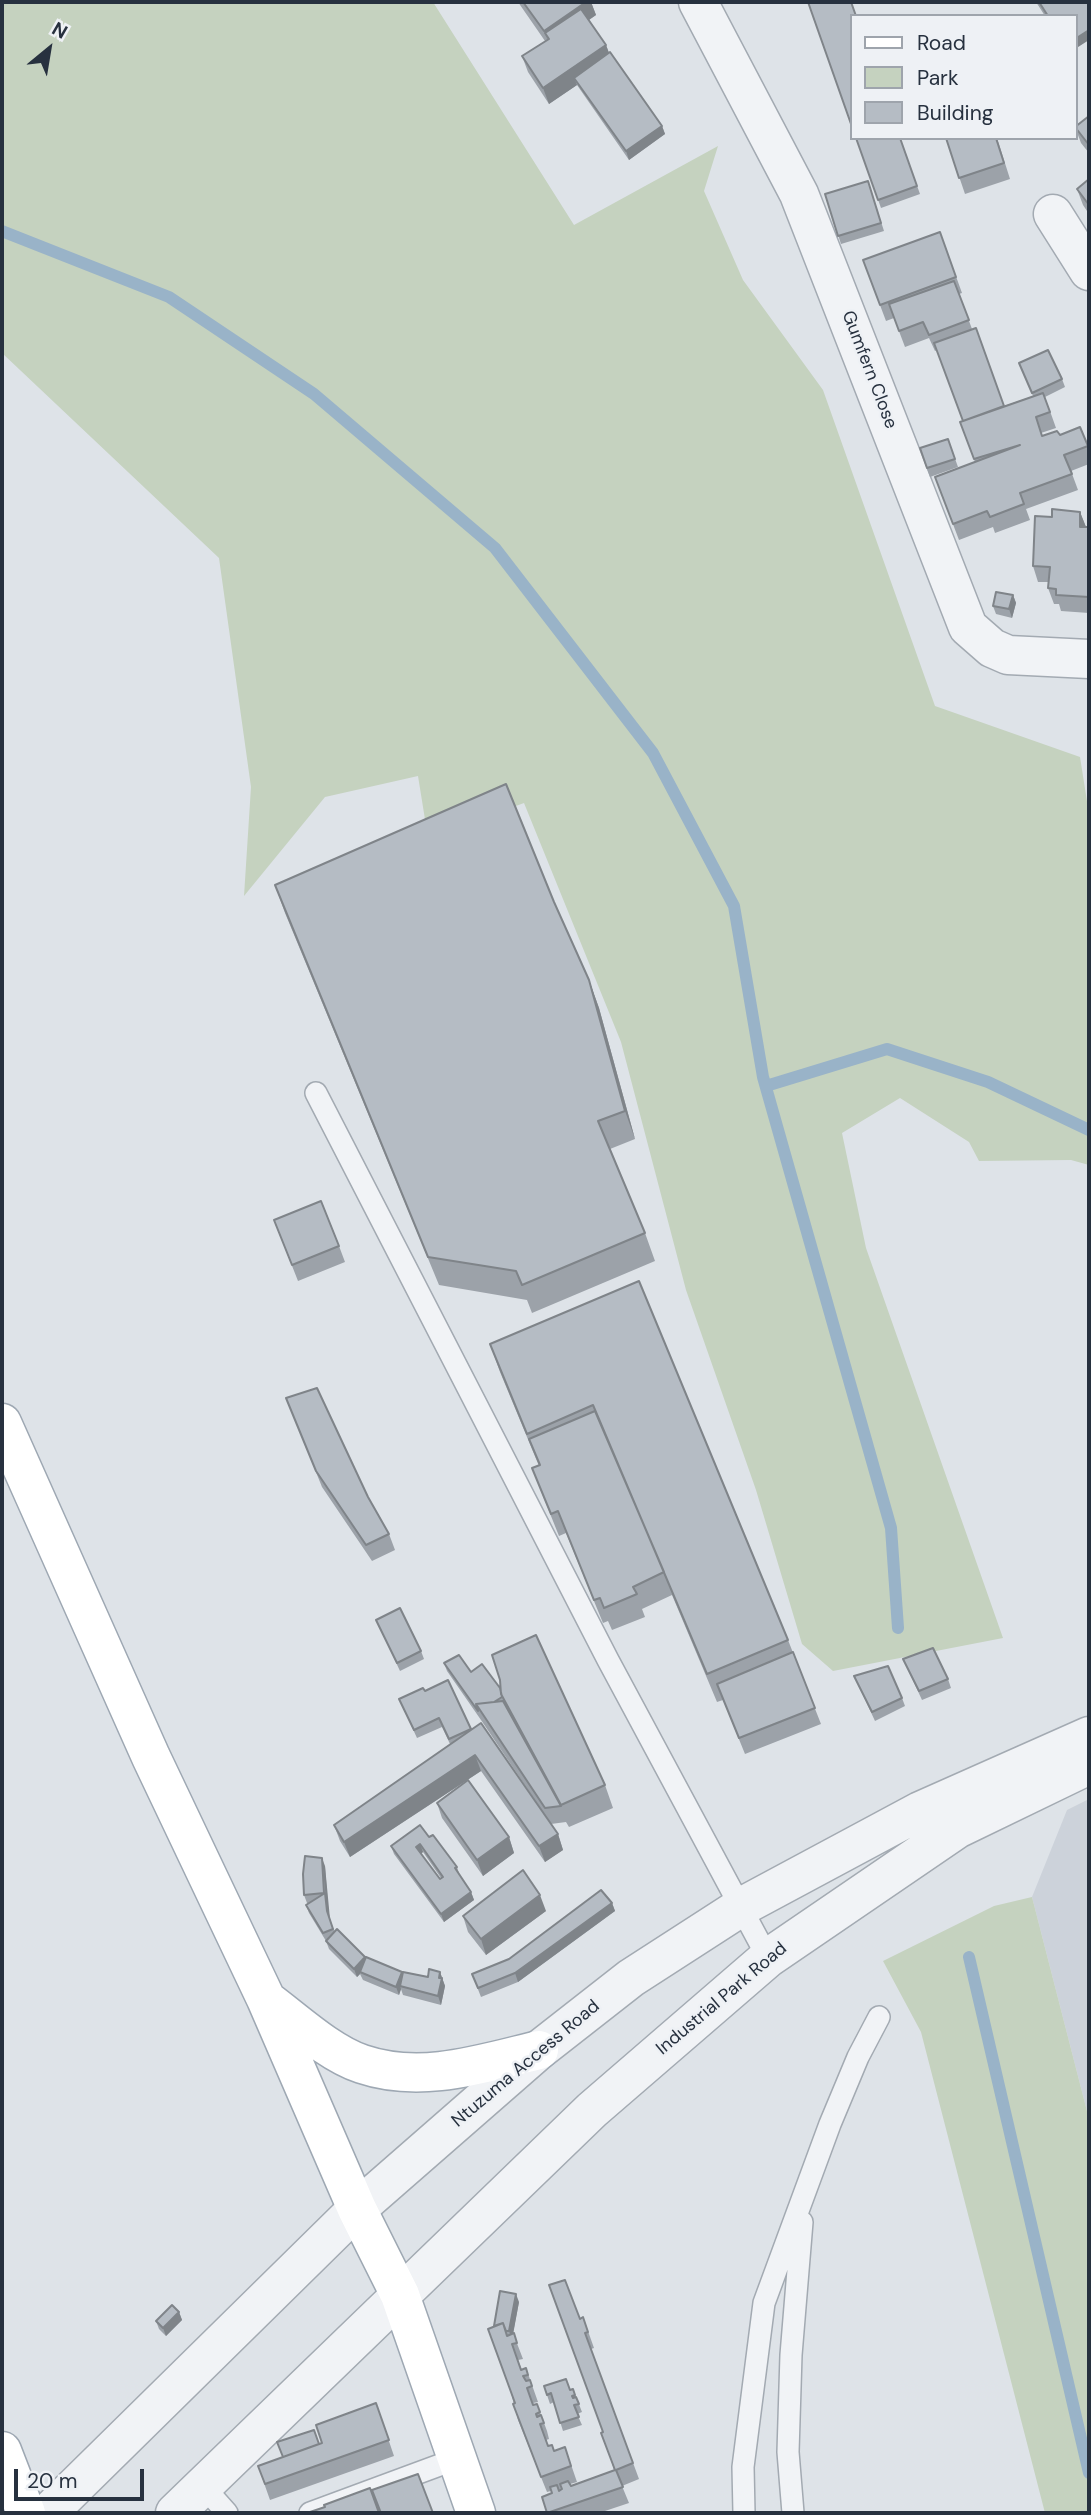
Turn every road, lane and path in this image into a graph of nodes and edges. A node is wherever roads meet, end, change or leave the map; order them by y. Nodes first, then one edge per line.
1 (698, 2) edge
2 (1053, 214) dead end
3 (1089, 271) edge
4 (1089, 659) edge
5 (316, 1093) dead end
6 (2, 1423) edge
7 (1089, 1736) edge
8 (1089, 1765) edge
9 (741, 1907) junction
10 (768, 1958) junction
11 (266, 1999) junction
12 (879, 2017) dead end
13 (538, 2050) junction
14 (805, 2196) junction
15 (357, 2209) junction
16 (400, 2295) junction
17 (2, 2451) edge
18 (456, 2459) junction
19 (215, 2500) edge
20 (31, 2507) edge
21 (175, 2513) edge
22 (310, 2513) edge
23 (476, 2513) edge
24 (744, 2513) edge
25 (793, 2513) edge

1 - 4 street, Gumfern Close
2 - 3 street
5 - 9 lane
6 - 11 main road
7 - 9 street, Ntuzuma Access Road
8 - 10 street, Industrial Park Road
9 - 10 lane
9 - 13 street, Ntuzuma Access Road
10 - 16 street, Industrial Park Road
11 - 13 main road
11 - 15 main road
12 - 14 lane
13 - 15 street, Ntuzuma Access Road
14 - 24 lane
14 - 25 lane
15 - 16 main road
15 - 20 street, Ntuzuma Access Road
16 - 18 main road
16 - 19 street
17 - 20 main road
18 - 22 lane
18 - 23 main road
19 - 21 street

